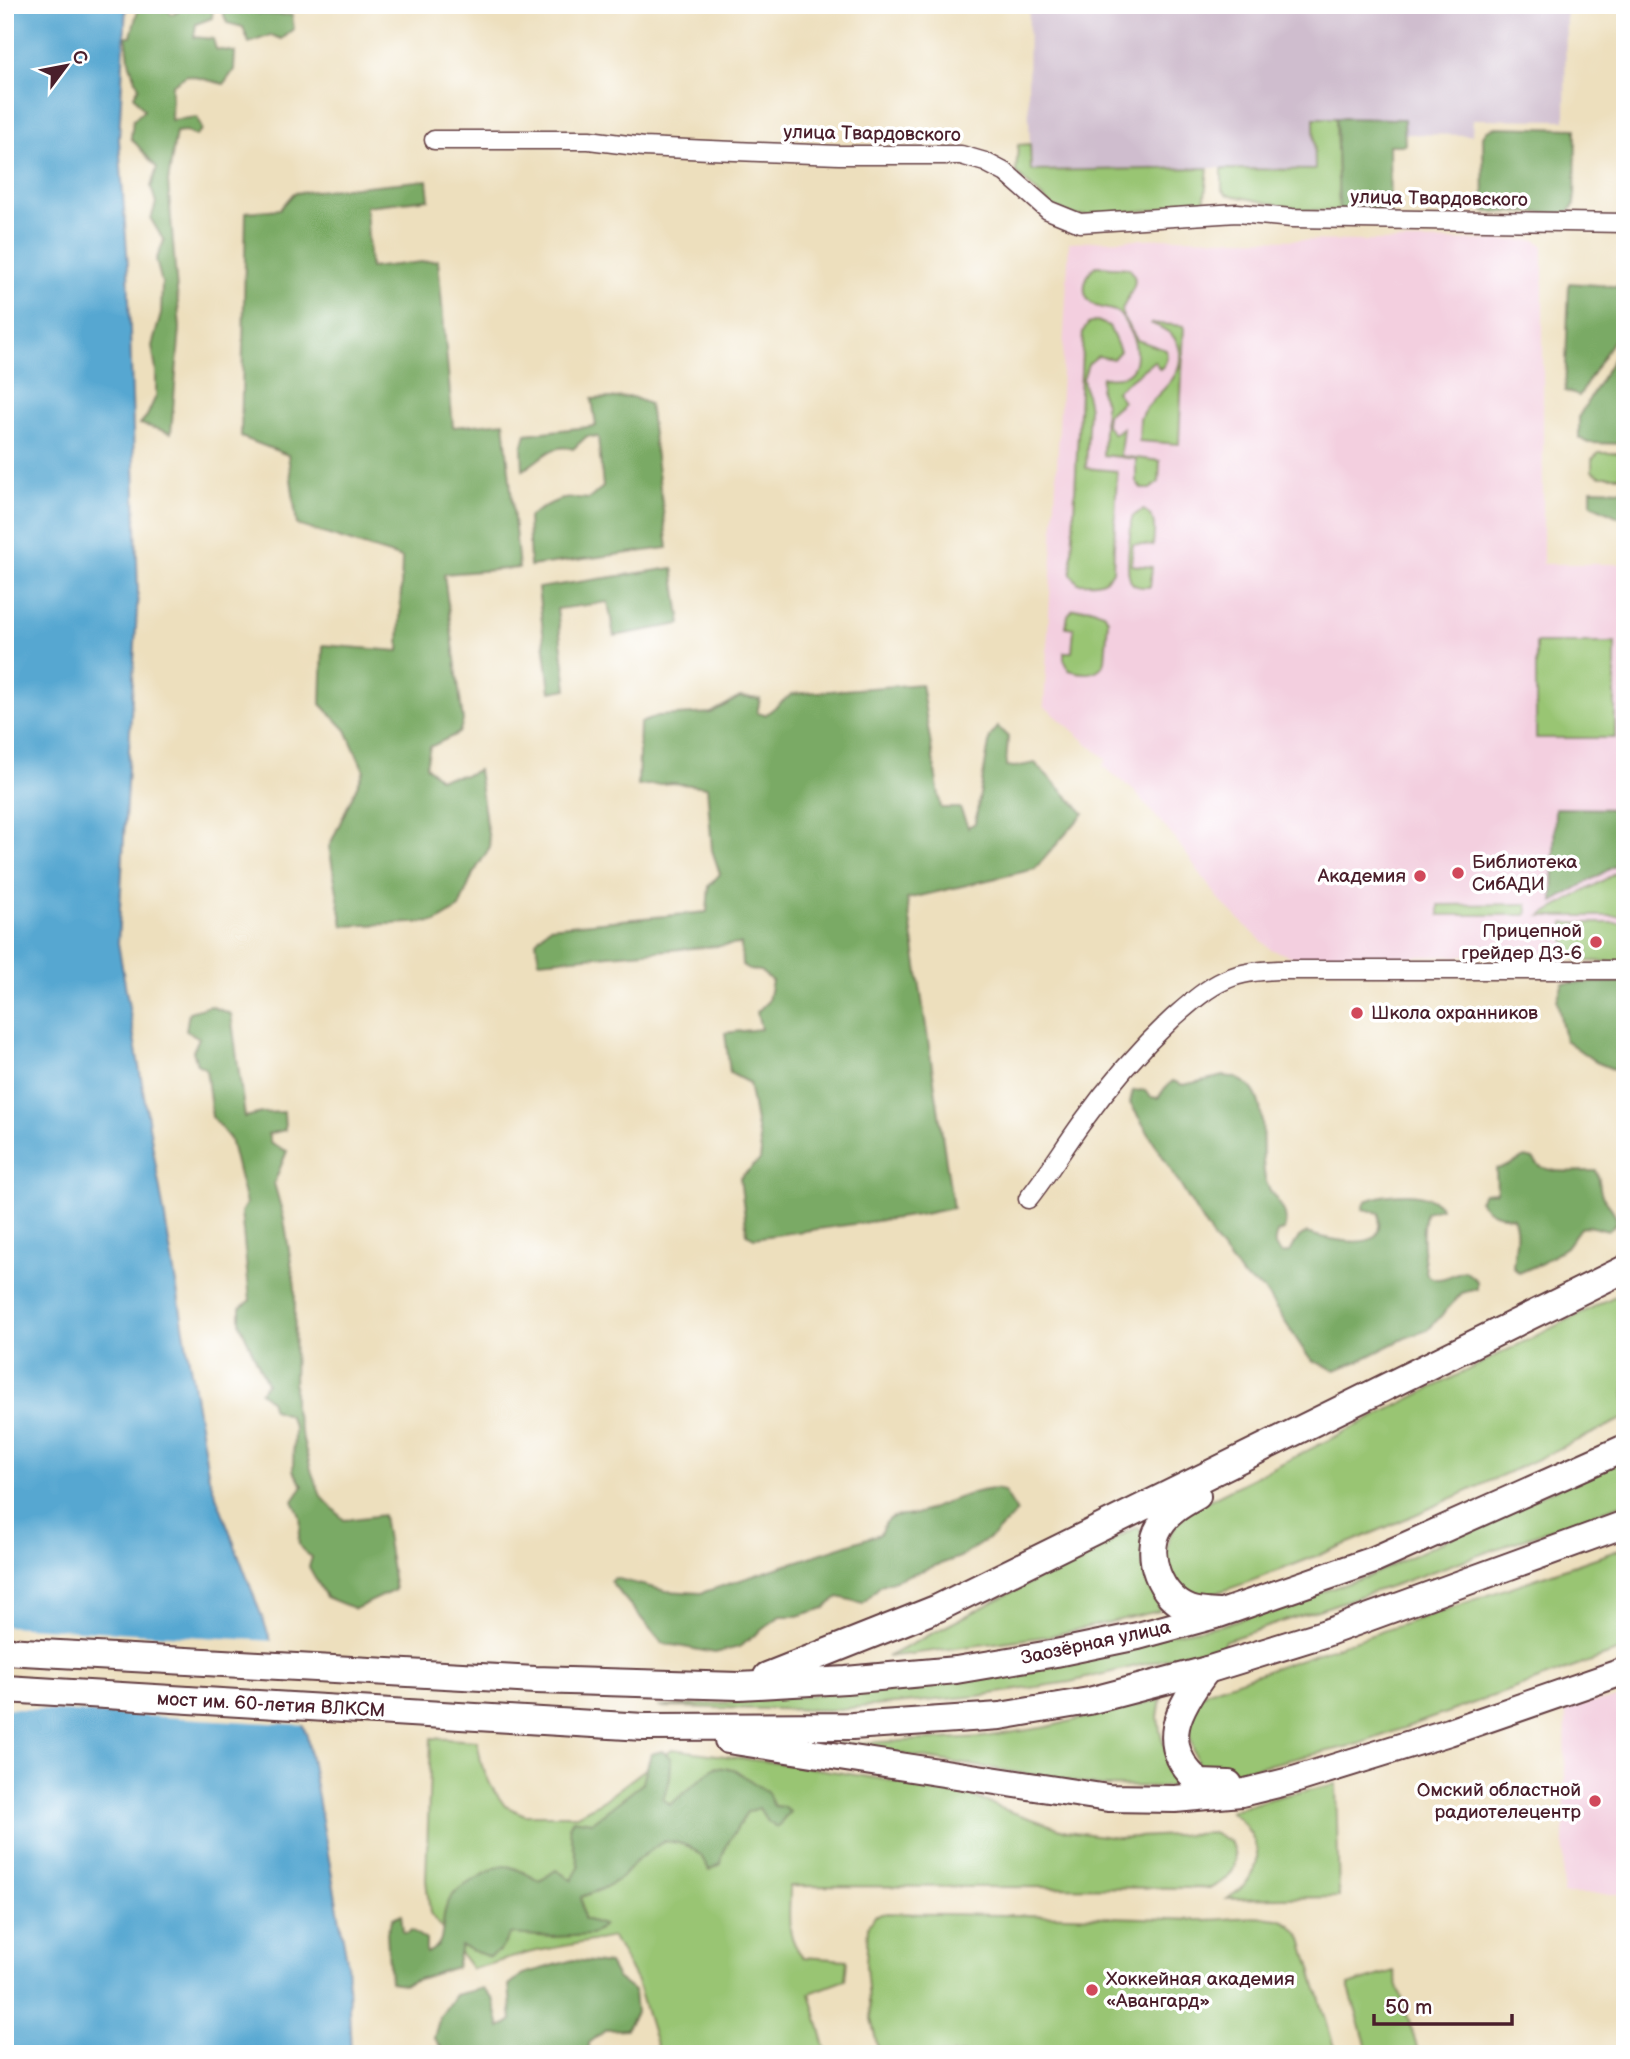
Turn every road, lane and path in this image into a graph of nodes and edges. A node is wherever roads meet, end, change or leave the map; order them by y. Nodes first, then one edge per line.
1 (434, 140) dead end
2 (1625, 223) edge
3 (1625, 970) edge
4 (1028, 1199) dead end
5 (1625, 1269) edge
6 (1625, 1281) edge
7 (1625, 1448) edge
8 (1625, 1524) edge
9 (1219, 1614) junction
10 (5, 1651) edge
11 (1625, 1659) edge
12 (1207, 1670) junction
13 (1625, 1671) edge
14 (535, 1680) joint
15 (739, 1686) junction
16 (5, 1689) edge
17 (643, 1727) junction

1 - 2 street, улица Твардовского
3 - 4 street
5 - 15 main road
6 - 9 main road
7 - 9 main road, Заозёрная улица
8 - 12 main road
9 - 15 main road, Заозёрная улица
10 - 14 main road, мост им. 60-летия ВЛКСМ
11 - 12 main road
12 - 17 main road
13 - 17 main road
14 - 15 main road, Заозёрная улица
16 - 17 main road, мост им. 60-летия ВЛКСМ

